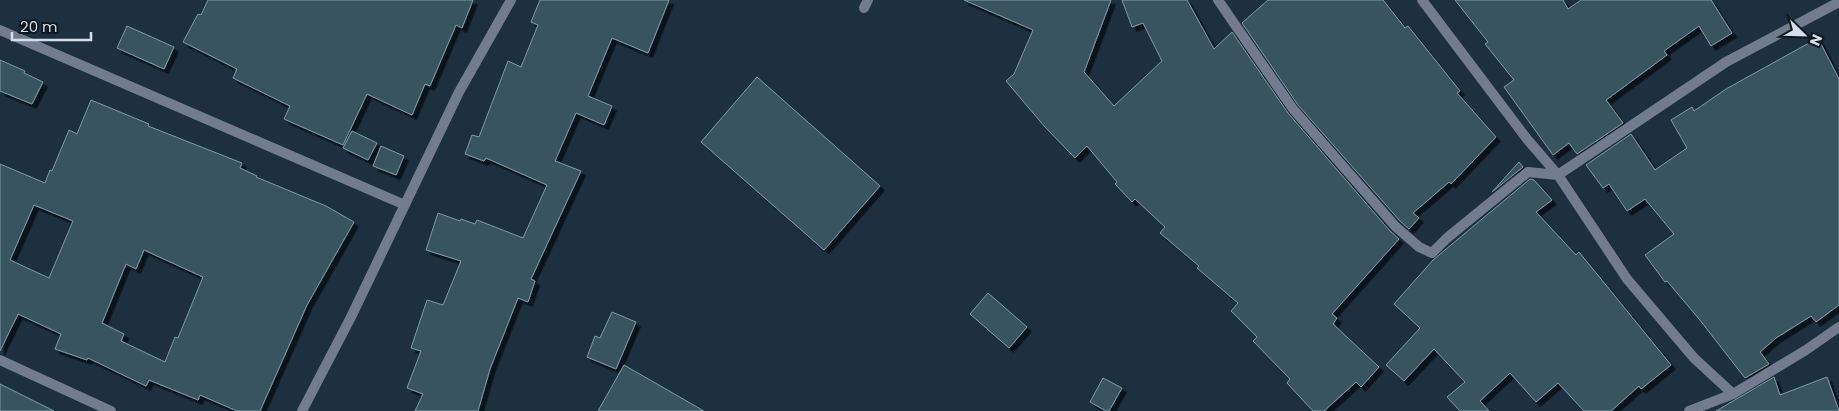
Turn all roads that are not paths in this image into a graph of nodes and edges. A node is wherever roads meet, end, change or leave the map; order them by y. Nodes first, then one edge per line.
1 (511, 0) edge
2 (1218, 0) edge
3 (1422, 0) edge
4 (1839, 2) edge
5 (0, 30) edge
6 (1558, 175) junction
7 (405, 206) junction
8 (1839, 327) edge
9 (0, 360) edge
10 (1733, 394) junction
11 (111, 411) edge
12 (302, 411) edge
13 (1690, 411) edge

1 - 7 street
2 - 6 street
3 - 6 street
4 - 6 street
5 - 7 street
6 - 10 street
7 - 12 street
8 - 10 street
9 - 11 street
10 - 13 street

